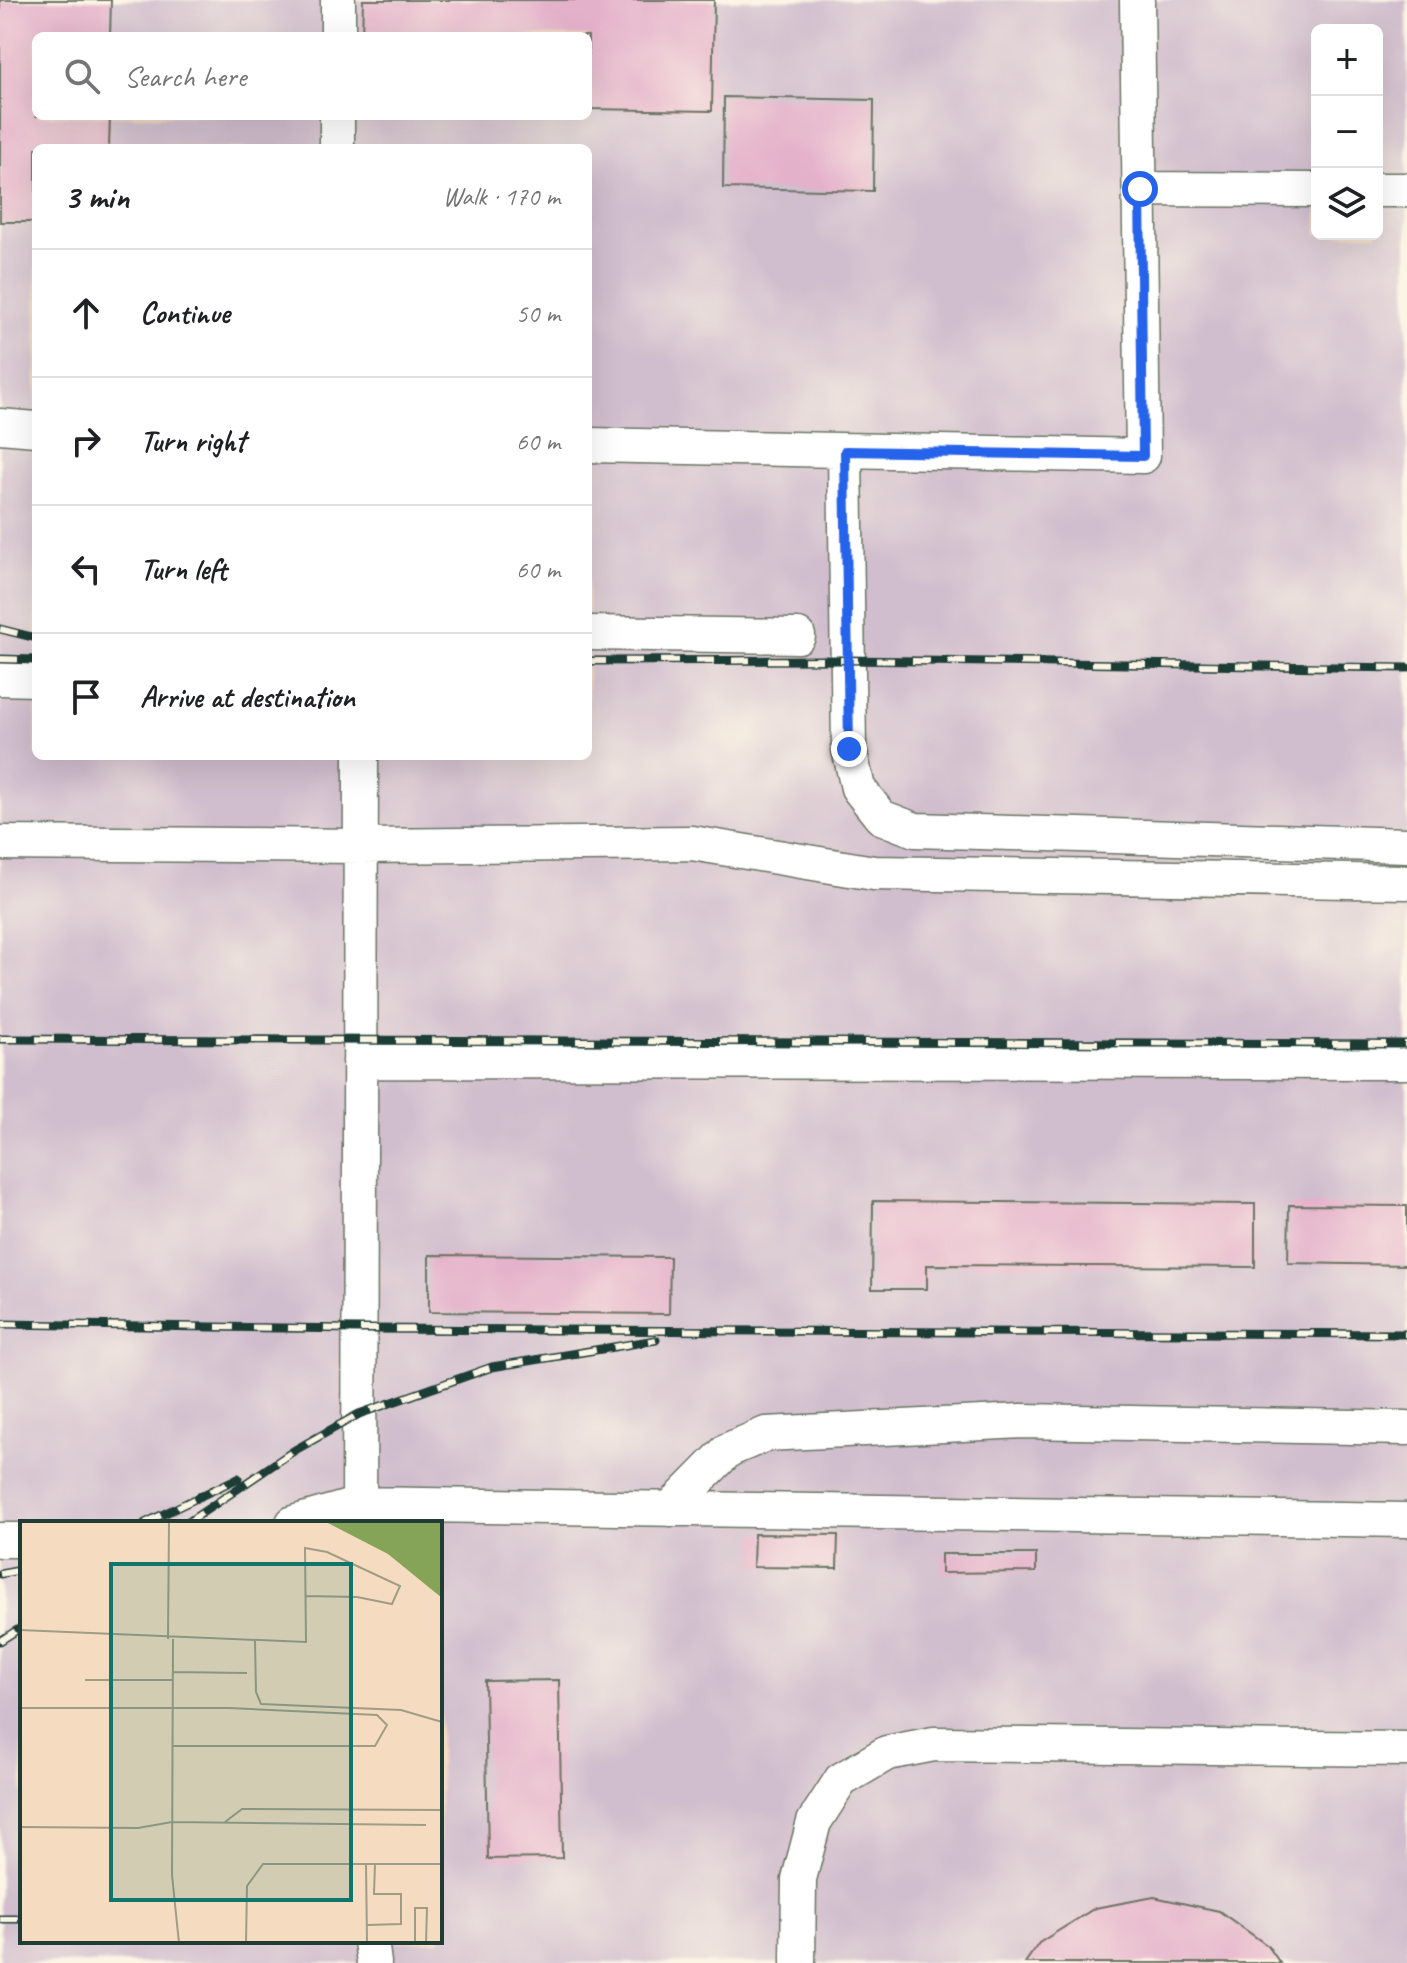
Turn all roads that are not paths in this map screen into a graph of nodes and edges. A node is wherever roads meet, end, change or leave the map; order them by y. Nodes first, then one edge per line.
1 (338, 0) edge
2 (1137, 0) edge
3 (338, 32) edge
4 (337, 120) edge
5 (337, 144) edge
6 (1140, 189) junction
7 (1311, 190) edge
8 (1383, 190) edge
9 (1407, 190) edge
10 (0, 426) edge
11 (32, 429) edge
12 (592, 445) edge
13 (845, 451) junction
14 (592, 633) edge
15 (798, 636) dead end
16 (0, 678) edge
17 (32, 679) edge
18 (361, 760) edge
19 (0, 843) edge
20 (1407, 845) edge
21 (361, 846) junction
22 (1407, 882) edge
23 (360, 1061) junction
24 (1407, 1062) edge
25 (1407, 1428) edge
26 (670, 1509) junction
27 (359, 1514) edge
28 (1407, 1520) edge
29 (308, 1521) edge
30 (1407, 1749) edge
31 (371, 1943) edge
32 (374, 1963) edge
33 (798, 1963) edge

1 - 3 lane
2 - 6 lane
4 - 5 lane
6 - 7 lane
6 - 13 lane
8 - 9 lane
10 - 11 lane
12 - 13 lane
13 - 20 lane
14 - 15 lane
16 - 17 lane
18 - 21 lane
19 - 21 lane
21 - 22 lane
21 - 23 lane
23 - 24 lane
23 - 27 lane
25 - 26 lane
26 - 27 lane
26 - 28 lane
27 - 29 lane
30 - 33 lane
31 - 32 lane

